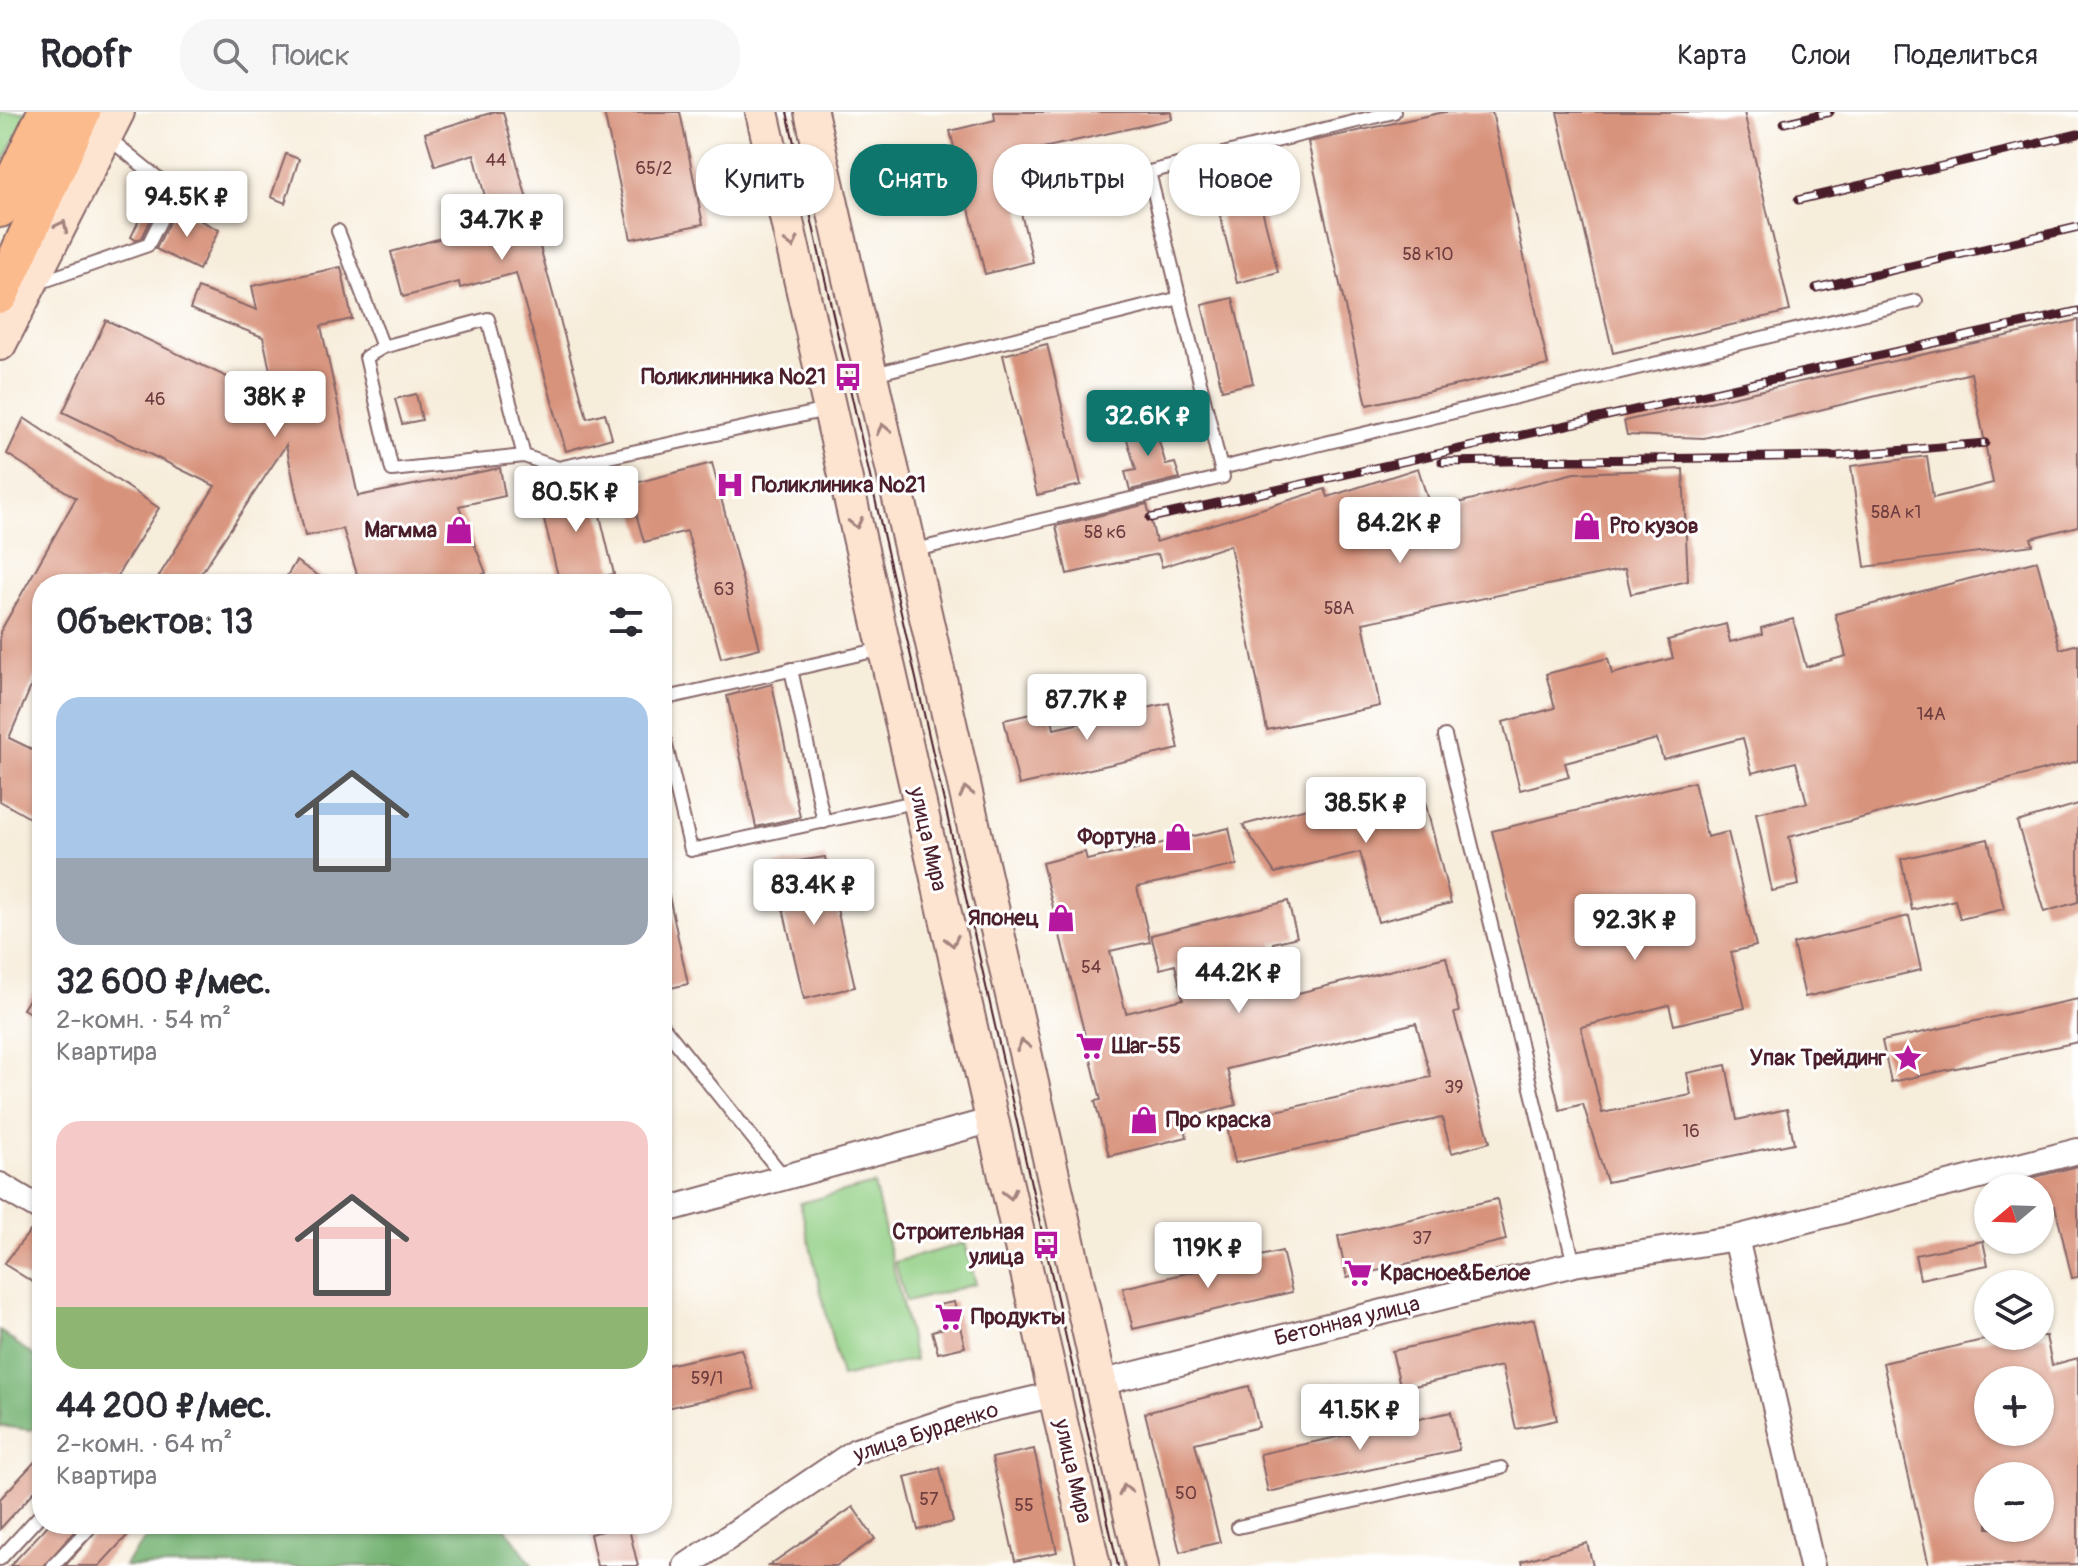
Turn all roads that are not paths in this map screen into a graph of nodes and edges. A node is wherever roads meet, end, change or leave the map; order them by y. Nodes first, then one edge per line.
1 (762, 112) edge
2 (811, 112) edge
3 (1394, 112) edge
4 (86, 118) edge
5 (769, 144) edge
6 (1153, 171) edge
7 (1153, 188) edge
8 (0, 209) edge
9 (786, 216) edge
10 (338, 231) dead end
11 (16, 290) edge
12 (1180, 298) junction
13 (1916, 301) dead end
14 (0, 344) edge
15 (383, 347) junction
16 (871, 375) junction
17 (830, 409) junction
18 (524, 456) junction
19 (1221, 468) junction
20 (911, 551) junction
21 (885, 648) junction
22 (791, 669) junction
23 (672, 697) edge
24 (1445, 736) dead end
25 (672, 771) edge
26 (920, 801) junction
27 (824, 822) junction
28 (672, 1037) edge
29 (1037, 1107) junction
30 (993, 1120) junction
31 (2078, 1151) edge
32 (784, 1177) junction
33 (0, 1185) edge
34 (32, 1204) edge
35 (672, 1208) edge
36 (1736, 1238) junction
37 (1574, 1264) junction
38 (1100, 1383) junction
39 (1055, 1394) junction
40 (1501, 1468) dead end
41 (32, 1524) edge
42 (1238, 1527) dead end
43 (83, 1534) edge
44 (0, 1559) edge
45 (53, 1566) edge
46 (686, 1566) edge
47 (1094, 1566) edge
48 (1142, 1566) edge
49 (1812, 1566) edge

1 - 5 street, улица Мира
2 - 16 street, улица Мира
3 - 6 lane
4 - 8 main road
11 -> 4 main road
4 - 11 lane
7 - 12 lane
9 -> 17 street, улица Мира
10 - 15 lane
11 - 14 street
12 - 16 lane
12 - 19 lane
13 - 19 lane
15 - 18 lane
15 - 18 lane
20 -> 16 street, улица Мира
17 - 18 lane
17 -> 21 street, улица Мира
19 - 20 lane
29 -> 20 street, улица Мира
21 - 22 lane
21 - 26 street, улица Мира
22 - 23 lane
22 - 27 lane
24 - 37 lane
25 - 27 lane
26 - 27 lane
26 -> 30 street, улица Мира
28 - 32 lane
29 - 30 street
29 - 38 street, улица Мира
30 - 32 street
30 -> 39 street, улица Мира
31 - 36 street, Бетонная улица
32 - 35 street
33 - 34 street
36 - 37 street, Бетонная улица
36 - 49 street
37 - 38 street, Бетонная улица
38 - 39 street
48 -> 38 street, улица Мира
39 - 46 street, улица Бурденко
39 - 47 street, улица Мира
40 - 42 lane
41 - 44 lane
43 - 45 lane

